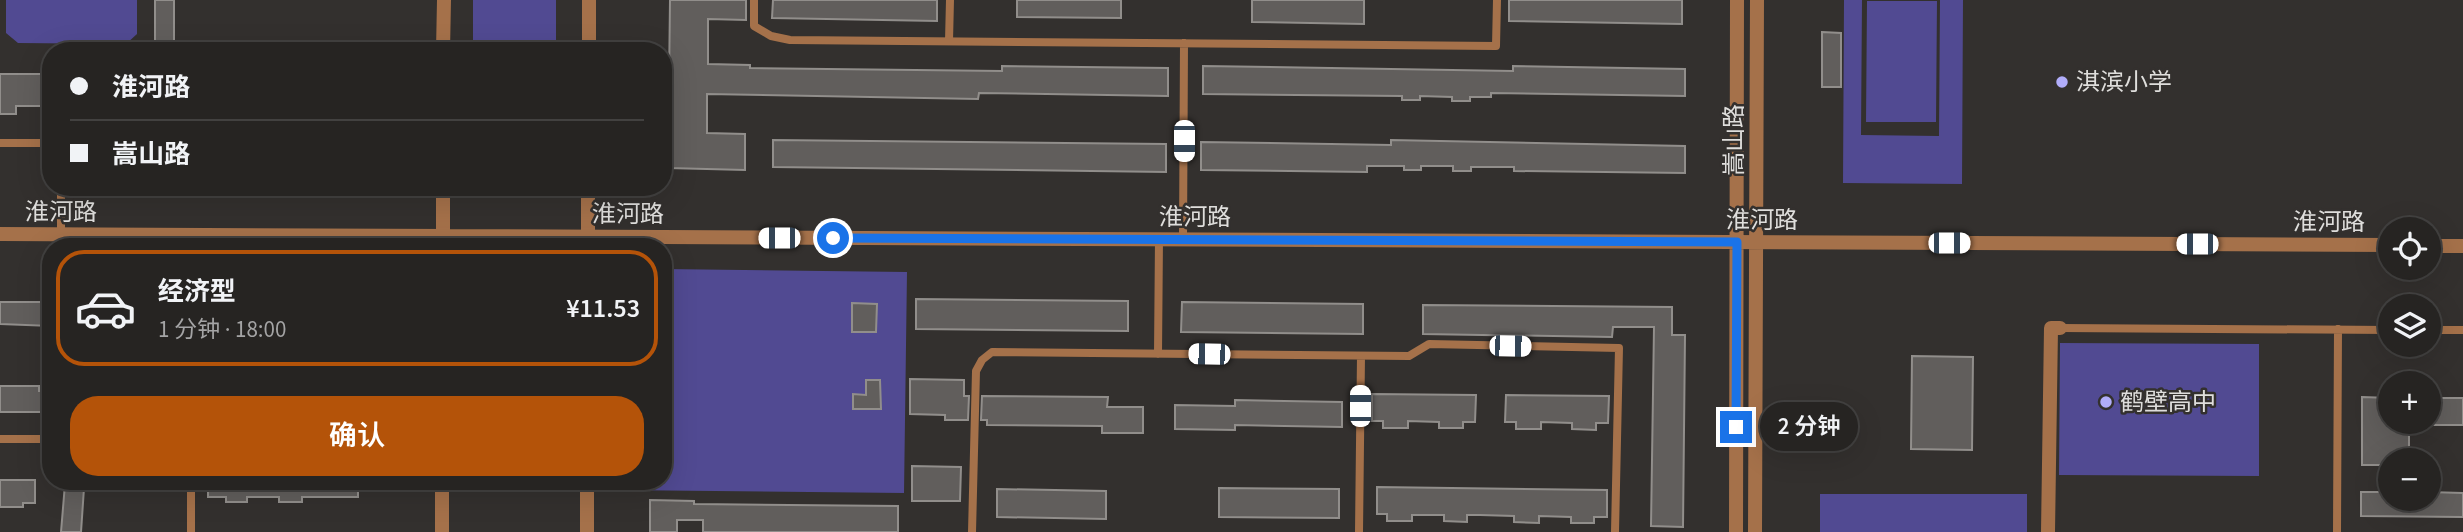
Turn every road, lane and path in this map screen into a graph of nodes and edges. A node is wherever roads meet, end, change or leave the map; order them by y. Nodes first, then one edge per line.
1 (444, 0) edge
2 (589, 0) edge
3 (754, 0) edge
4 (950, 0) edge
5 (1497, 0) edge
6 (1738, 0) edge
7 (1757, 0) edge
8 (949, 41) junction
9 (443, 42) edge
10 (589, 42) edge
11 (1184, 43) junction
12 (0, 143) edge
13 (42, 143) edge
14 (61, 196) edge
15 (443, 196) edge
16 (588, 196) edge
17 (0, 234) edge
18 (61, 235) junction
19 (225, 238) edge
20 (443, 238) edge
21 (588, 238) edge
22 (1159, 240) junction
23 (1183, 240) junction
24 (672, 242) edge
25 (1737, 242) junction
26 (1756, 242) junction
27 (2378, 245) edge
28 (2441, 246) edge
29 (2463, 246) edge
30 (2060, 328) joint
31 (2338, 329) junction
32 (2378, 330) edge
33 (2441, 330) edge
34 (2463, 330) edge
35 (1158, 354) junction
36 (1361, 356) junction
37 (0, 439) edge
38 (42, 439) edge
39 (191, 490) edge
40 (442, 490) edge
41 (587, 490) edge
42 (191, 532) edge
43 (442, 532) edge
44 (587, 532) edge
45 (972, 532) edge
46 (1359, 532) edge
47 (1615, 532) edge
48 (1736, 532) edge
49 (1755, 532) edge
50 (2048, 532) edge
51 (2337, 532) edge

1 - 9 street
2 - 10 street
3 - 8 lane
4 - 8 lane
5 - 11 lane
6 - 25 street, 嵩山路
7 - 26 street, 嵩山路
8 - 11 lane
11 - 23 lane
12 - 13 lane
14 - 18 lane
15 - 20 street
16 - 21 street
17 - 18 street, 淮河路
18 - 19 street, 淮河路
22 - 23 street, 淮河路
22 - 24 street, 淮河路
22 - 35 lane
23 - 25 street, 淮河路
25 - 26 street, 淮河路
25 - 48 street, 嵩山路
26 - 27 street, 淮河路
26 - 49 street, 嵩山路
28 - 29 street
30 - 31 lane
30 - 50 street
31 - 32 lane
31 - 51 lane
33 - 34 lane
35 - 36 lane
35 - 45 lane
36 - 46 lane
36 - 47 lane
37 - 38 lane
39 - 42 lane
40 - 43 street
41 - 44 street

